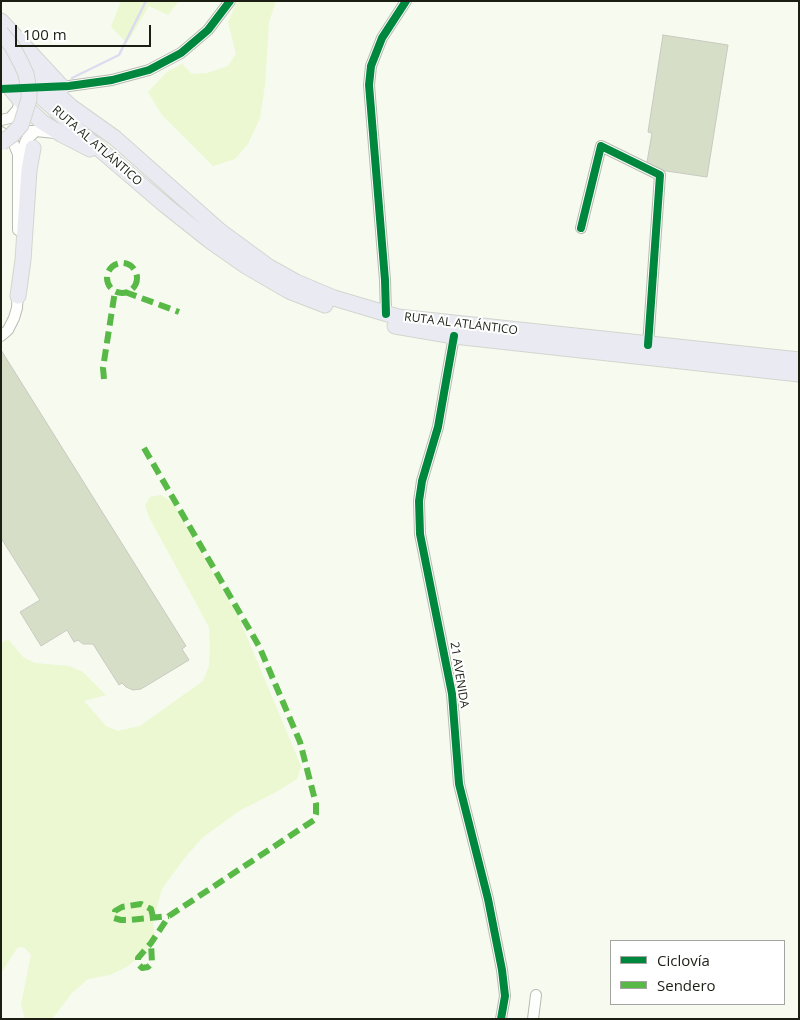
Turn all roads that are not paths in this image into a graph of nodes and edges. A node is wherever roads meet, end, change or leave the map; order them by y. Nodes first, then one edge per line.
1 (230, 1) edge
2 (406, 1) edge
3 (1, 21) edge
4 (1, 33) edge
5 (1, 45) edge
6 (1, 60) edge
7 (1, 78) edge
8 (68, 86) dead end
9 (18, 95) junction
10 (1, 120) edge
11 (84, 127) dead end
12 (1, 131) edge
13 (36, 131) junction
14 (61, 134) junction
15 (115, 138) junction
16 (1, 143) edge
17 (32, 148) dead end
18 (19, 162) junction
19 (120, 166) junction
20 (581, 228) dead end
21 (269, 267) junction
22 (18, 296) junction
23 (386, 314) junction
24 (1, 336) edge
25 (454, 336) junction
26 (648, 345) junction
27 (799, 360) edge
28 (799, 374) edge
29 (536, 996) dead end
30 (501, 1019) edge
31 (533, 1019) edge

1 - 8 street
2 - 23 street
3 - 15 highway
4 - 16 highway, bridge
5 - 15 highway, RUTA AL ATLÁNTICO
6 - 19 highway, RUTA AL ATLÁNTICO
7 - 9 highway
9 - 10 street
9 - 14 highway
11 - 21 highway
12 - 13 street
12 - 18 street
13 - 14 street
13 - 18 street
14 - 19 highway
15 - 21 highway, RUTA AL ATLÁNTICO
17 - 22 highway
18 - 22 street
19 - 25 highway, RUTA AL ATLÁNTICO
20 - 26 street
21 - 23 highway, RUTA AL ATLÁNTICO
22 - 24 street
23 - 26 highway, RUTA AL ATLÁNTICO
25 - 28 highway, RUTA AL ATLÁNTICO
25 - 30 street, 21 AVENIDA
26 - 27 highway, RUTA AL ATLÁNTICO
29 - 31 street

